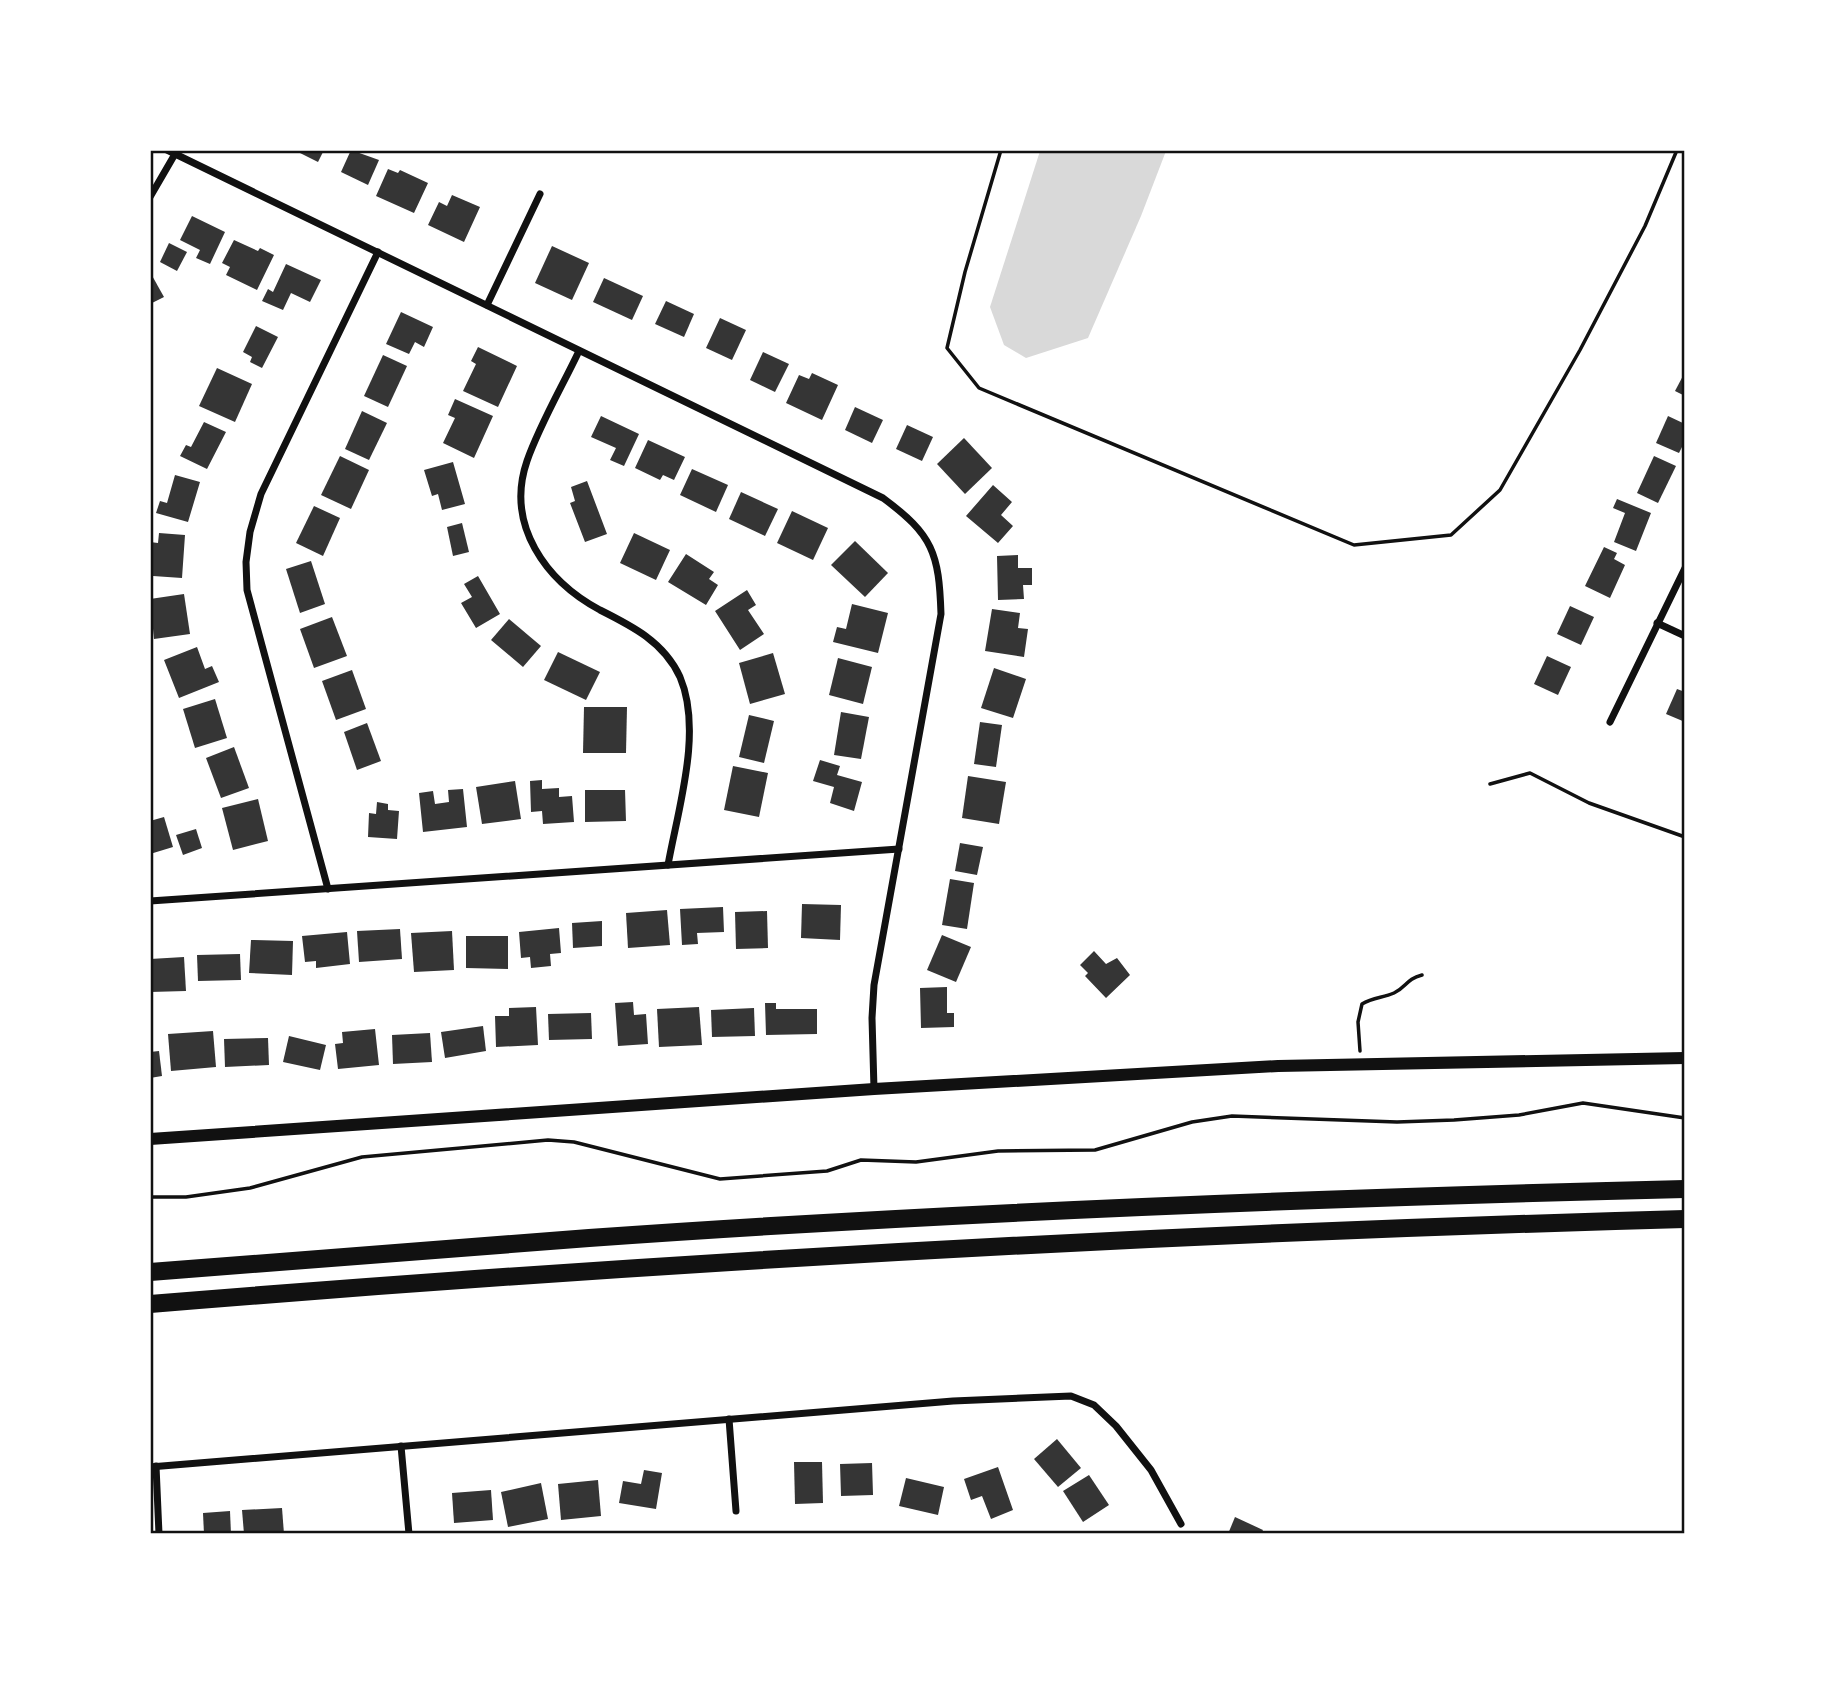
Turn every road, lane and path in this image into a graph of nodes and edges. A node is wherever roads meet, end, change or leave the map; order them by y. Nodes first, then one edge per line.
1 (1000, 150) edge
2 (1677, 150) edge
3 (171, 152) edge
4 (540, 194) dead end
5 (150, 197) edge
6 (378, 252) junction
7 (487, 305) junction
8 (579, 351) junction
9 (1685, 568) edge
10 (1657, 623) junction
11 (1685, 636) edge
12 (1610, 722) dead end
13 (1490, 784) dead end
14 (1685, 837) edge
15 (899, 849) junction
16 (668, 866) junction
17 (328, 889) junction
18 (150, 901) edge
19 (1422, 975) dead end
20 (1685, 1058) edge
21 (1362, 1064) junction
22 (874, 1089) junction
23 (1685, 1118) edge
24 (150, 1139) edge
25 (1685, 1189) edge
26 (150, 1197) edge
27 (1685, 1219) edge
28 (150, 1272) edge
29 (150, 1304) edge
30 (729, 1419) junction
31 (401, 1446) junction
32 (153, 1467) edge
33 (736, 1511) dead end
34 (1181, 1524) dead end
35 (159, 1534) edge
36 (409, 1534) edge

1 - 2 path
3 - 5 street
3 - 6 street
4 - 7 street
6 - 7 street
6 - 17 street
7 - 8 street
8 - 15 street
8 - 16 street
9 - 10 street
10 - 11 street
10 - 12 street
13 - 14 path
15 - 16 street
15 - 22 street
16 - 17 street
17 - 18 street
19 - 21 path
20 - 21 street
21 - 22 street
22 - 24 street
23 - 26 path
25 - 28 highway
27 - 29 highway
30 - 31 street
30 - 33 street
30 - 34 street
31 - 32 street
31 - 36 street
32 - 35 street

